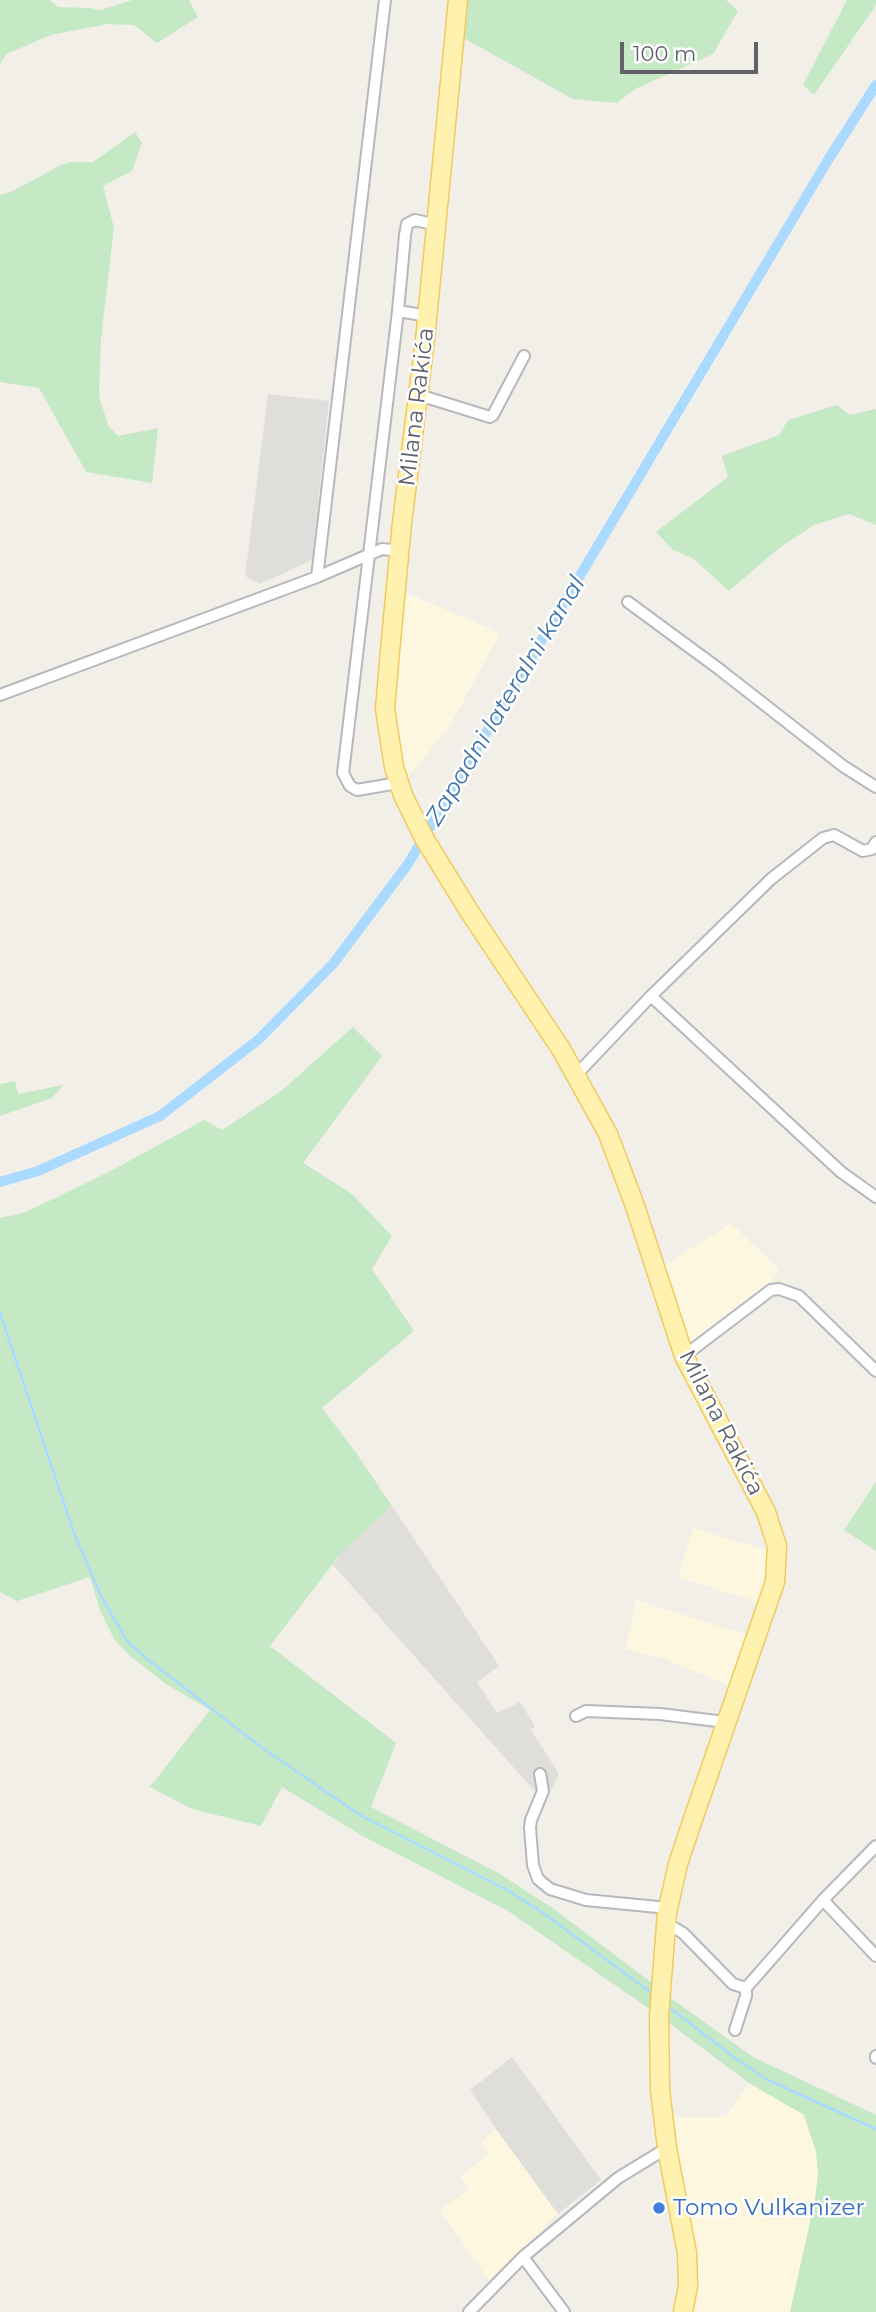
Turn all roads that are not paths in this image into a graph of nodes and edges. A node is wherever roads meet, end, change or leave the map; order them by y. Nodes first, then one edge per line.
1 (385, 0) edge
2 (458, 0) edge
3 (437, 225) junction
4 (398, 311) junction
5 (428, 316) junction
6 (523, 356) dead end
7 (419, 395) junction
8 (400, 551) junction
9 (368, 557) junction
10 (317, 576) junction
11 (628, 602) dead end
12 (0, 695) edge
13 (398, 783) junction
14 (876, 788) edge
15 (876, 842) edge
16 (651, 996) junction
17 (576, 1075) junction
18 (876, 1197) edge
19 (684, 1356) junction
20 (876, 1371) edge
21 (576, 1716) dead end
22 (725, 1722) junction
23 (540, 1774) dead end
24 (876, 1846) edge
25 (823, 1900) junction
26 (667, 1915) junction
27 (876, 1956) edge
28 (746, 1989) junction
29 (735, 2030) dead end
30 (667, 2148) junction
31 (523, 2257) junction
32 (469, 2312) edge
33 (564, 2312) edge
34 (683, 2312) edge

1 - 10 street
2 - 3 main road, Milana Rakića
3 - 4 street
3 - 5 main road, Milana Rakića
4 - 5 street
4 - 9 street
5 - 7 main road, Milana Rakića
6 - 7 street
7 - 8 main road, Milana Rakića
8 - 9 street
8 - 13 main road, Milana Rakića
9 - 10 street
9 - 13 street
10 - 12 street
11 - 14 street
13 - 17 main road, Milana Rakića
15 - 16 street
16 - 17 street
16 - 18 street
17 - 19 main road, Milana Rakića
19 - 20 street
19 - 22 main road, Milana Rakića
21 - 22 street
22 - 26 main road, Milana Rakića
23 - 26 street
24 - 25 street
25 - 27 street
25 - 28 street
26 - 28 street
26 - 30 main road, Milana Rakića
28 - 29 street
30 - 31 street
30 - 34 main road, Milana Rakića
31 - 32 street
31 - 33 street

